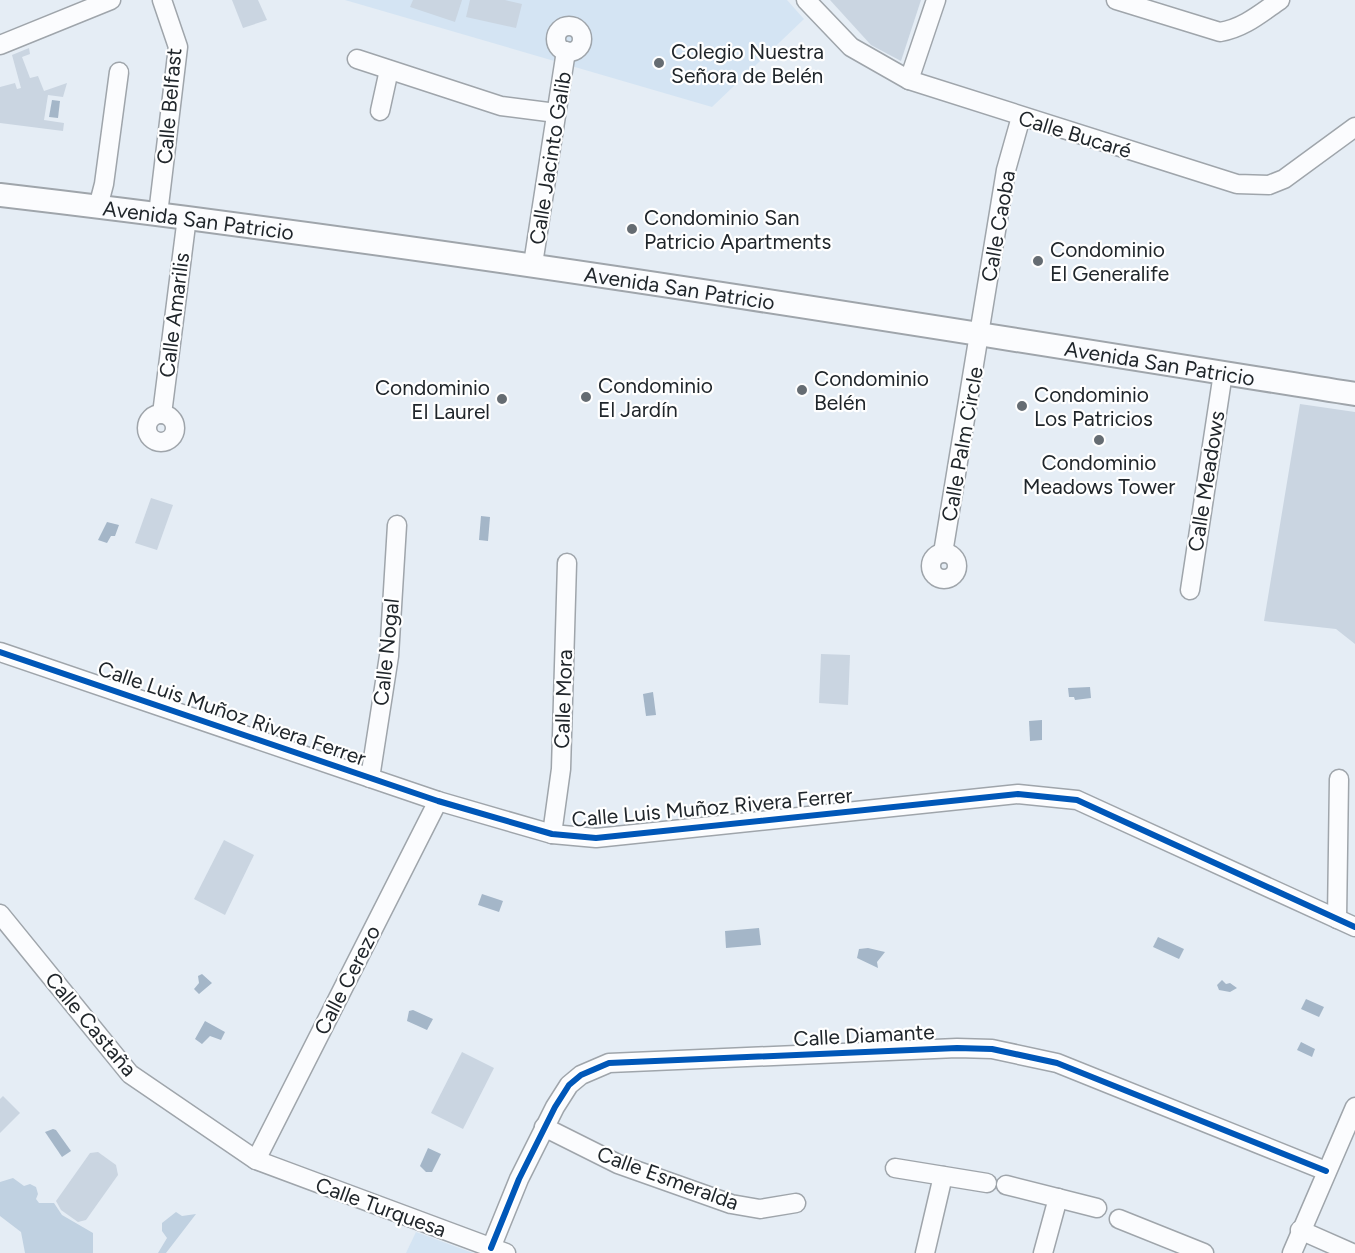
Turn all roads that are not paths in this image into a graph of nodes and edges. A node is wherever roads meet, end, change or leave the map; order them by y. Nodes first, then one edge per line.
1 (111, 0) edge
2 (162, 0) edge
3 (806, 0) edge
4 (936, 0) edge
5 (1116, 0) edge
6 (1280, 0) edge
7 (0, 45) edge
8 (566, 51) dead end
9 (357, 59) dead end
10 (389, 70) junction
11 (119, 72) dead end
12 (909, 80) junction
13 (380, 111) dead end
14 (556, 113) junction
15 (1021, 117) junction
16 (1354, 131) edge
17 (0, 195) edge
18 (98, 207) junction
19 (158, 214) junction
20 (187, 217) junction
21 (533, 264) junction
22 (980, 335) junction
23 (1223, 373) junction
24 (1355, 394) edge
25 (162, 414) dead end
26 (397, 525) dead end
27 (943, 553) dead end
28 (567, 563) dead end
29 (1189, 590) dead end
30 (0, 652) edge
31 (370, 778) junction
32 (1339, 779) dead end
33 (438, 801) junction
34 (552, 834) junction
35 (0, 914) edge
36 (1337, 919) junction
37 (1355, 927) edge
38 (1355, 1107) edge
39 (544, 1127) junction
40 (256, 1160) junction
41 (895, 1168) dead end
42 (1326, 1172) junction
43 (943, 1176) junction
44 (987, 1183) dead end
45 (1006, 1185) dead end
46 (1058, 1198) junction
47 (796, 1203) dead end
48 (1097, 1208) dead end
49 (1119, 1219) dead end
50 (1300, 1230) junction
51 (1165, 1246) edge
52 (498, 1250) edge
53 (925, 1253) edge
54 (1043, 1253) edge
55 (1204, 1253) edge
56 (1292, 1253) edge
57 (1352, 1253) edge

1 - 7 street
2 - 19 street, Calle Belfast
3 - 12 street, Calle Bucaré
4 - 12 street
5 - 6 street
8 - 14 street, Calle Jacinto Galib
9 - 10 street
10 - 13 street
10 - 14 street
11 - 18 street
12 - 15 street, Calle Bucaré
14 - 21 street, Calle Jacinto Galib
15 - 16 street, Calle Bucaré
15 - 22 street, Calle Caoba
17 - 18 main road, Avenida San Patricio
18 - 19 main road, Avenida San Patricio
19 - 20 main road, Avenida San Patricio
20 - 21 main road, Avenida San Patricio
20 - 25 street, Calle Amarilis
21 - 22 main road, Avenida San Patricio
22 - 23 main road, Avenida San Patricio
22 - 27 street, Calle Palm Circle
23 - 24 main road, Avenida San Patricio
23 - 29 street, Calle Meadows
26 - 31 street, Calle Nogal
28 - 34 street, Calle Mora
30 - 31 street, Calle Luis Muñoz Rivera Ferrer
31 - 33 street, Calle Luis Muñoz Rivera Ferrer
32 - 36 street
33 - 34 street, Calle Luis Muñoz Rivera Ferrer
33 - 40 street, Calle Cerezo
34 - 36 street, Calle Luis Muñoz Rivera Ferrer
35 - 40 street, Calle Castaña
36 - 37 street, Calle Luis Muñoz Rivera Ferrer
38 - 42 street
39 - 42 street, Calle Diamante
39 - 47 street, Calle Esmeralda
39 - 52 street, Calle Diamante
40 - 52 street, Calle Turquesa
41 - 43 street
42 - 50 street
43 - 44 street
43 - 53 street
45 - 46 street
46 - 48 street
46 - 54 street
49 - 51 street
50 - 56 street
50 - 57 street
51 - 55 street

